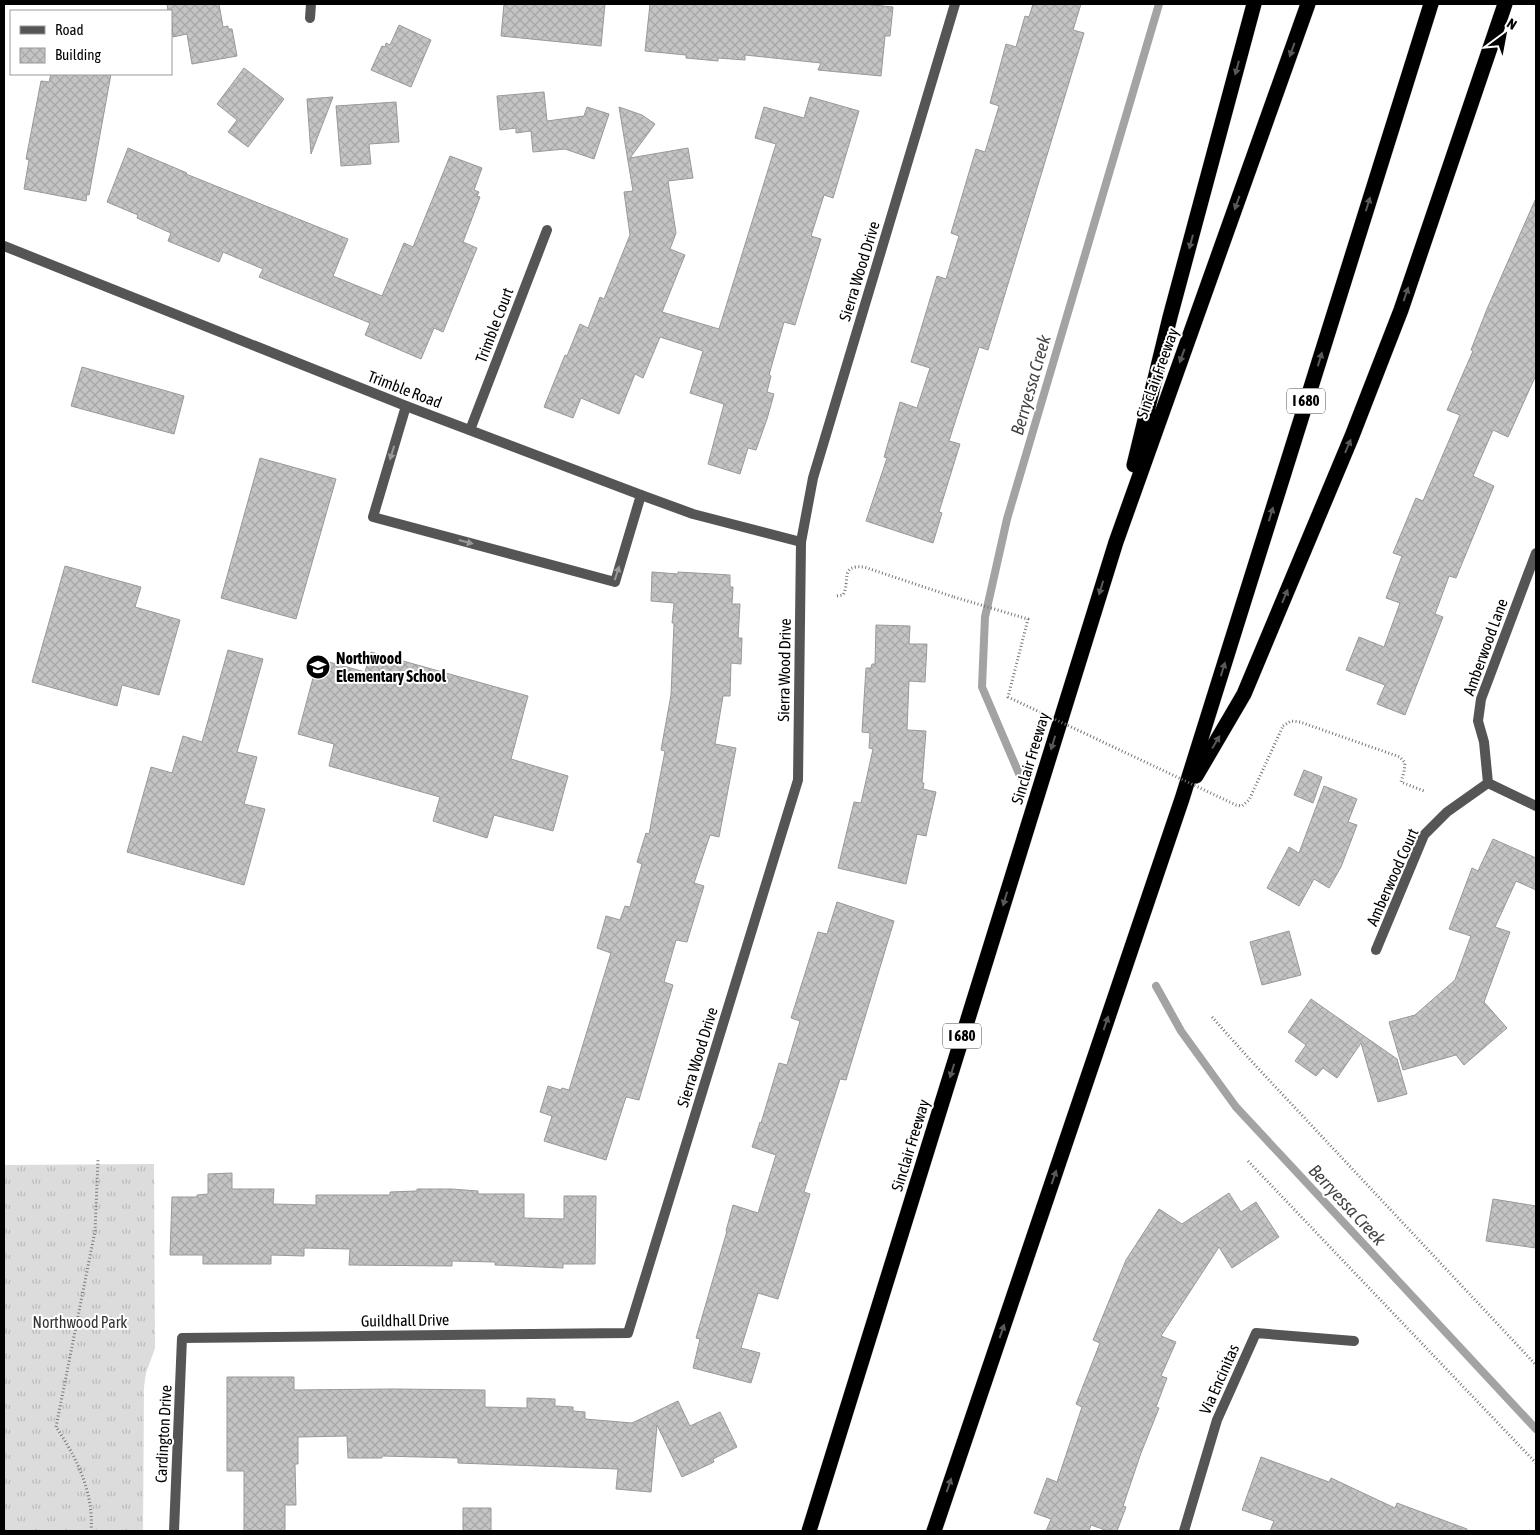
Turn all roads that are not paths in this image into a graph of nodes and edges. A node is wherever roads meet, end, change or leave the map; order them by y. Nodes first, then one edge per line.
1 (311, 4) edge
2 (955, 4) edge
3 (1254, 4) edge
4 (1308, 4) edge
5 (1431, 4) edge
6 (1505, 4) edge
7 (310, 18) dead end
8 (547, 230) dead end
9 (4, 246) edge
10 (406, 406) junction
11 (470, 430) junction
12 (640, 495) junction
13 (801, 542) junction
14 (1116, 542) junction
15 (1536, 553) edge
16 (1488, 784) junction
17 (1182, 799) junction
18 (1536, 806) edge
19 (1376, 950) dead end
20 (628, 1332) joint
21 (182, 1338) joint
22 (1354, 1341) dead end
23 (174, 1531) edge
24 (809, 1531) edge
25 (934, 1531) edge
26 (1184, 1531) edge

1 - 7 street
2 - 13 street, Sierra Wood Drive
3 -> 14 highway
4 -> 14 highway, Sinclair Freeway / I 680
17 -> 5 highway, I 680
17 -> 6 highway
8 - 11 street, Trimble Court
9 - 10 street, Trimble Road
10 - 11 street, Trimble Road
10 -> 12 street
11 - 12 street, Trimble Road
12 - 13 street, Trimble Road
13 - 20 street, Sierra Wood Drive
14 -> 24 highway, Sinclair Freeway / I 680
15 - 16 street, Amberwood Lane
16 - 18 street
16 - 19 street, Amberwood Court
25 -> 17 highway, I 680
20 - 21 street, Guildhall Drive
21 - 23 street, Cardington Drive
22 - 26 street, Via Encinitas

